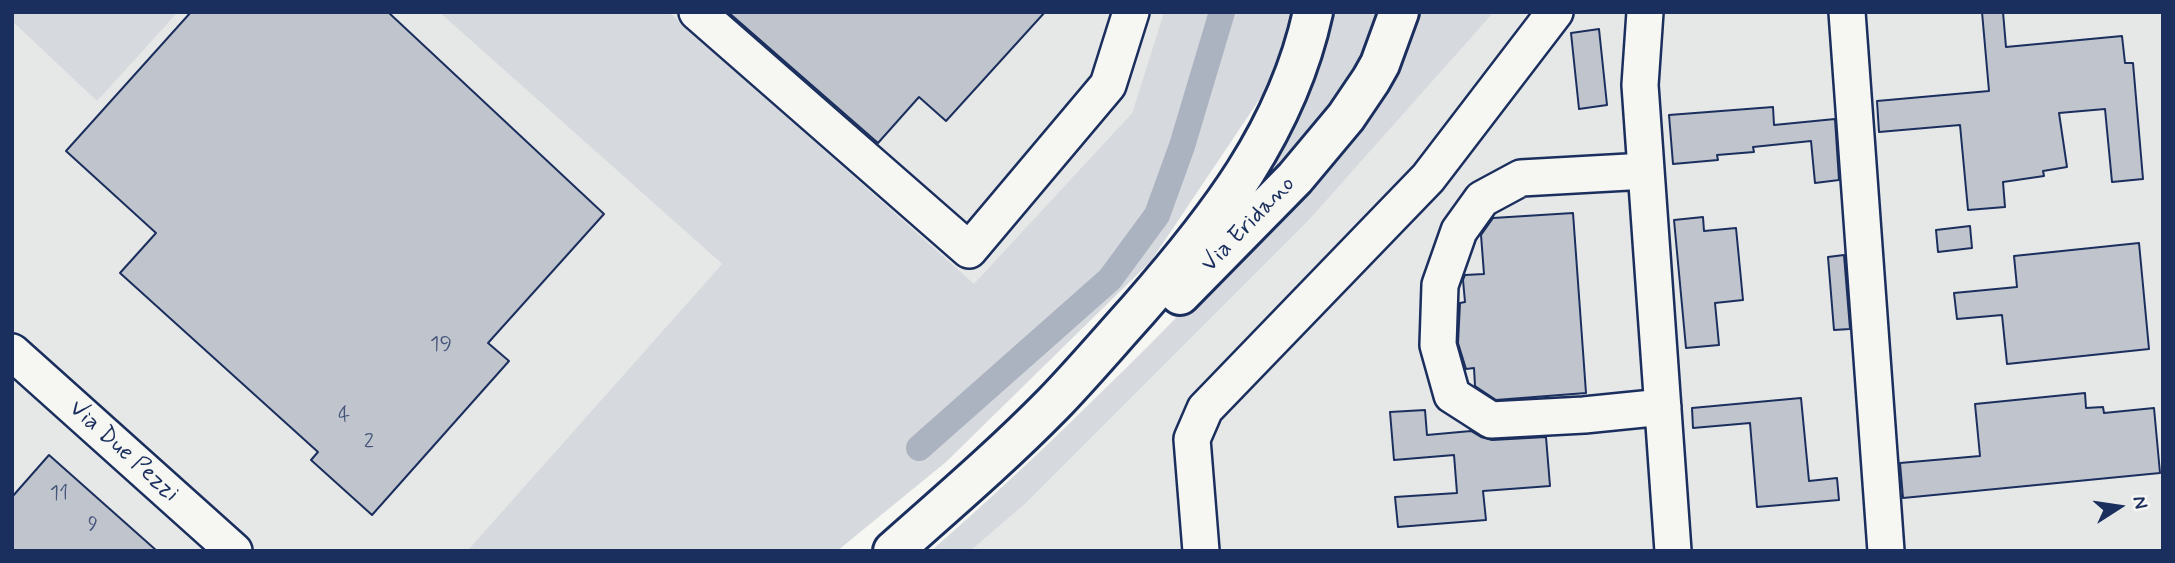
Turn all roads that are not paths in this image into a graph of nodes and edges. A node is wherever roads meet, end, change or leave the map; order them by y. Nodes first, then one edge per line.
1 (697, 12) edge
2 (1131, 12) edge
3 (1313, 12) edge
4 (1399, 12) edge
5 (1555, 12) edge
6 (1645, 12) edge
7 (1847, 12) edge
8 (1646, 171) junction
9 (12, 352) edge
10 (1054, 403) junction
11 (1663, 407) junction
12 (234, 551) edge
13 (893, 551) edge
14 (1201, 551) edge
15 (1673, 551) edge
16 (1886, 551) edge

1 - 2 street
3 - 10 main road, Via Eridano
4 - 10 main road, Via Eridano
5 - 14 street
6 - 8 street
7 - 16 street
8 - 11 street
8 - 11 street
9 - 12 street, Via Due Pezzi
10 - 13 main road, Via Eridano
11 - 15 street

